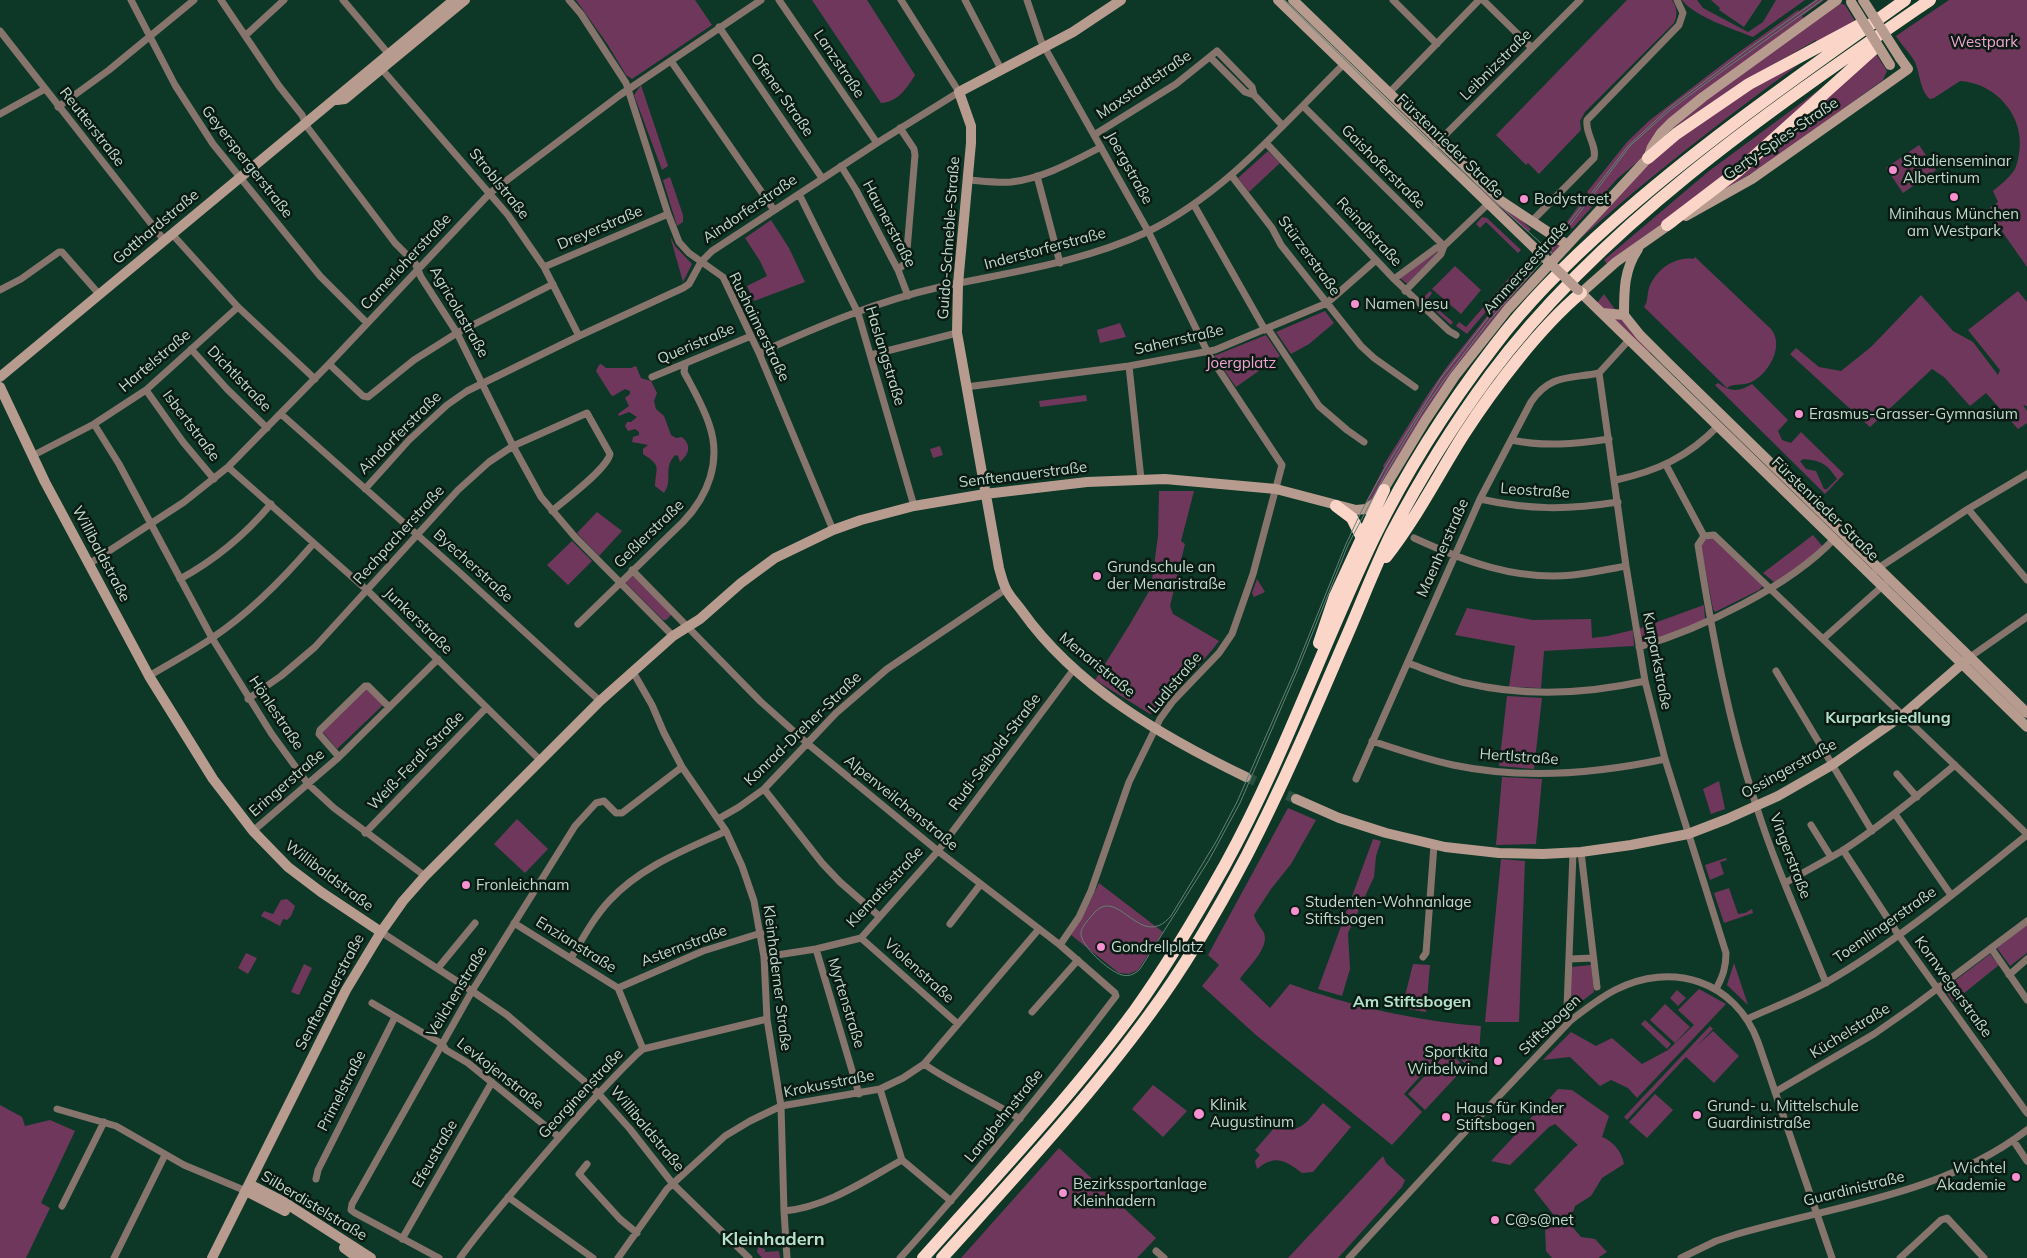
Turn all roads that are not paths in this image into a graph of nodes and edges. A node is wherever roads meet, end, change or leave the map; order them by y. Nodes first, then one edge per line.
1 (131, 0) edge
2 (194, 0) edge
3 (221, 0) edge
4 (284, 0) edge
5 (343, 0) edge
6 (454, 0) edge
7 (465, 0) edge
8 (569, 0) edge
9 (761, 0) edge
10 (779, 0) edge
11 (912, 0) edge
12 (966, 0) edge
13 (1027, 0) edge
14 (1121, 0) edge
15 (1278, 0) edge
16 (1393, 0) edge
17 (1479, 0) edge
18 (1483, 0) edge
19 (1580, 0) edge
20 (1677, 0) edge
21 (1837, 0) edge
22 (1863, 0) edge
23 (1906, 0) edge
24 (1932, 0) edge
25 (1295, 1) edge
26 (1850, 1) edge
27 (903, 3) edge
28 (1890, 11) junction
29 (719, 27) junction
30 (0, 31) edge
31 (246, 35) junction
32 (150, 37) junction
33 (1437, 44) junction
34 (1045, 47) junction
35 (1532, 48) junction
36 (391, 57) junction
37 (670, 61) junction
38 (1344, 64) junction
39 (380, 67) junction
40 (1001, 69) junction
41 (1898, 76) junction
42 (45, 89) junction
43 (628, 92) junction
44 (959, 92) junction
45 (1389, 93) junction
46 (1303, 106) junction
47 (58, 107) junction
48 (0, 114) edge
49 (305, 122) junction
50 (1283, 126) junction
51 (900, 128) junction
52 (1094, 135) junction
53 (876, 143) junction
54 (1266, 144) junction
55 (1435, 145) junction
56 (1100, 147) junction
57 (1648, 158) junction
58 (841, 166) junction
59 (1231, 175) junction
60 (1037, 176) junction
61 (239, 177) junction
62 (822, 178) junction
63 (969, 180) junction
64 (490, 193) junction
65 (799, 194) junction
66 (1194, 204) junction
67 (1488, 204) junction
68 (774, 210) junction
69 (668, 214) junction
70 (1532, 221) junction
71 (1667, 225) junction
72 (1148, 231) junction
73 (168, 237) junction
74 (1566, 244) junction
75 (1641, 244) junction
76 (1444, 246) junction
77 (1376, 260) junction
78 (701, 262) junction
79 (1060, 262) junction
80 (1551, 264) junction
81 (544, 267) junction
82 (418, 269) junction
83 (898, 270) junction
84 (1394, 279) junction
85 (553, 284) junction
86 (958, 284) junction
87 (0, 290) edge
88 (1406, 290) junction
89 (1580, 291) junction
90 (99, 294) junction
91 (908, 296) junction
92 (1327, 304) junction
93 (238, 307) junction
94 (858, 313) junction
95 (1602, 313) junction
96 (1624, 315) junction
97 (367, 323) junction
98 (1266, 329) junction
99 (457, 333) junction
100 (957, 333) junction
101 (1456, 335) dead end
102 (579, 336) junction
103 (751, 336) junction
104 (1630, 340) junction
105 (191, 349) junction
106 (1206, 351) junction
107 (759, 353) junction
108 (871, 355) junction
109 (329, 364) junction
110 (685, 365) junction
111 (1129, 366) junction
112 (1599, 372) junction
113 (0, 377) edge
114 (652, 377) dead end
115 (315, 379) junction
116 (483, 382) junction
117 (0, 387) edge
118 (966, 387) junction
119 (1415, 387) dead end
120 (146, 390) junction
121 (281, 414) junction
122 (94, 424) junction
123 (1718, 426) junction
124 (267, 428) junction
125 (1609, 439) junction
126 (1511, 440) junction
127 (1364, 442) dead end
128 (513, 446) junction
129 (32, 456) junction
130 (1666, 465) junction
131 (228, 467) junction
132 (2027, 474) edge
133 (214, 479) junction
134 (1141, 479) junction
135 (1616, 480) junction
136 (365, 489) junction
137 (1276, 489) junction
138 (1384, 490) junction
139 (985, 494) junction
140 (1480, 499) junction
141 (1618, 502) junction
142 (271, 504) junction
143 (914, 506) junction
144 (1336, 506) junction
145 (1968, 509) junction
146 (552, 511) junction
147 (151, 525) junction
148 (833, 530) junction
149 (417, 534) junction
150 (1361, 536) junction
151 (1704, 536) junction
152 (1414, 538) dead end
153 (1834, 539) junction
154 (314, 544) junction
155 (1453, 556) junction
156 (89, 564) junction
157 (1626, 566) junction
158 (632, 570) junction
159 (1875, 572) junction
160 (1374, 573) junction
161 (180, 579) junction
162 (2027, 580) edge
163 (619, 582) junction
164 (1886, 583) junction
165 (1771, 588) junction
166 (1006, 589) junction
167 (368, 591) junction
168 (2027, 617) edge
169 (1710, 620) junction
170 (578, 624) dead end
171 (688, 627) junction
172 (673, 636) junction
173 (212, 638) junction
174 (1824, 638) junction
175 (1639, 647) junction
176 (438, 659) junction
177 (1966, 660) junction
178 (1408, 663) junction
179 (1074, 669) junction
180 (1776, 670) dead end
181 (633, 672) junction
182 (149, 676) junction
183 (1645, 681) junction
184 (248, 698) junction
185 (600, 701) junction
186 (1300, 705) junction
187 (389, 707) junction
188 (486, 708) junction
189 (2027, 713) edge
190 (1903, 715) junction
191 (2027, 727) edge
192 (1155, 728) junction
193 (1372, 741) junction
194 (808, 744) junction
195 (339, 756) junction
196 (1665, 759) junction
197 (540, 760) junction
198 (1955, 764) junction
199 (1832, 765) junction
200 (682, 767) junction
201 (1897, 774) dead end
202 (1246, 777) tunnel mouth
203 (1356, 779) dead end
204 (308, 784) junction
205 (764, 789) junction
206 (1916, 797) junction
207 (1296, 799) tunnel mouth
208 (1756, 806) junction
209 (1895, 814) junction
210 (718, 819) junction
211 (1810, 825) dead end
212 (253, 831) junction
213 (726, 831) junction
214 (1872, 831) junction
215 (365, 833) junction
216 (1688, 834) junction
217 (2027, 834) edge
218 (1434, 844) junction
219 (1843, 850) junction
220 (938, 851) junction
221 (1577, 852) junction
222 (1831, 857) junction
223 (425, 876) junction
224 (1784, 883) junction
225 (980, 885) junction
226 (1951, 895) junction
227 (879, 916) junction
228 (2027, 921) edge
229 (475, 922) dead end
230 (514, 923) junction
231 (950, 924) dead end
232 (1040, 929) junction
233 (381, 932) junction
234 (761, 933) junction
235 (1898, 934) junction
236 (861, 938) junction
237 (1060, 945) junction
238 (1991, 948) junction
239 (816, 949) junction
240 (764, 957) junction
241 (1423, 957) dead end
242 (571, 958) junction
243 (1593, 958) junction
244 (1570, 959) junction
245 (2027, 959) edge
246 (1078, 960) junction
247 (438, 968) junction
248 (2009, 974) junction
249 (1826, 983) junction
250 (1110, 987) joint
251 (1597, 987) dead end
252 (618, 988) junction
253 (1937, 988) junction
254 (1716, 989) junction
255 (472, 990) junction
256 (2027, 1000) edge
257 (372, 1003) dead end
258 (1567, 1008) dead end
259 (1032, 1012) dead end
260 (395, 1017) junction
261 (767, 1019) junction
262 (1747, 1019) junction
263 (958, 1024) junction
264 (442, 1044) junction
265 (643, 1049) junction
266 (924, 1064) junction
267 (492, 1082) junction
268 (880, 1090) junction
269 (1775, 1092) junction
270 (598, 1093) junction
271 (859, 1094) junction
272 (781, 1106) junction
273 (57, 1108) dead end
274 (2027, 1113) edge
275 (1020, 1119) junction
276 (104, 1122) junction
277 (2027, 1130) edge
278 (559, 1138) junction
279 (2013, 1140) junction
280 (165, 1155) junction
281 (902, 1160) junction
282 (2027, 1161) edge
283 (587, 1164) dead end
284 (316, 1179) dead end
285 (673, 1184) junction
286 (245, 1188) junction
287 (508, 1197) junction
288 (952, 1201) junction
289 (62, 1206) dead end
290 (784, 1211) junction
291 (1816, 1213) junction
292 (637, 1233) junction
293 (402, 1239) junction
294 (1156, 1251) dead end
295 (114, 1258) edge
296 (212, 1258) edge
297 (358, 1258) edge
298 (371, 1258) edge
299 (439, 1258) edge
300 (460, 1258) edge
301 (593, 1258) edge
302 (618, 1258) edge
303 (749, 1258) edge
304 (787, 1258) edge
305 (900, 1258) edge
306 (923, 1258) edge
307 (942, 1258) edge
308 (1164, 1258) edge
309 (1350, 1258) edge
310 (1681, 1258) edge
311 (1832, 1258) edge
312 (1900, 1258) edge
313 (1984, 1258) edge

1 - 32 street, Geyerspergerstraße
2 - 32 street
3 - 31 street, Agricolastraße
4 - 31 street
5 - 36 street
6 - 36 street, Gotthardstraße
7 - 36 street, Gotthardstraße
8 - 43 street, Rushaimerstraße
9 - 29 street, Camerloherstraße
10 - 53 street, Lanzstraße
11 - 27 street
12 - 40 street
13 - 34 street, Joergstraße
14 - 34 street, Aindorferstraße
15 - 38 street, Fürstenrieder Straße
16 - 33 street
17 - 33 street
18 - 35 street
19 - 35 street, Leibnizstraße
20 - 70 street
21 - 57 street, Ammerseestraße
22 - 41 street, Gerty-Spies-Straße, bridge
23 - 28 highway
24 - 71 highway
24 - 160 highway
25 - 45 street, Fürstenrieder Straße
26 - 41 street, bridge
27 - 44 street, Guido-Schneble-Straße
28 - 57 highway
28 - 186 highway
29 - 37 street, Camerloherstraße
29 - 62 street, Ofener Straße
30 - 42 street, Reutterstraße
31 - 49 street, Agricolastraße
32 - 47 street
32 - 61 street, Geyerspergerstraße
33 - 45 street
34 - 40 street, Aindorferstraße
34 - 52 street, Joergstraße
35 - 55 street, Leibnizstraße
36 - 39 street, Gotthardstraße
37 - 43 street, Camerloherstraße
37 - 68 street
38 - 46 street, Inderstorferstraße
38 - 55 street, Fürstenrieder Straße
39 - 49 street, Gotthardstraße
39 - 64 street, Stroblstraße
40 - 44 street, Aindorferstraße
41 - 71 street, Gerty-Spies-Straße
42 - 47 street, Reutterstraße
42 - 48 street
43 - 64 street, Camerloherstraße
43 - 69 street, Rushaimerstraße
44 - 51 street, Aindorferstraße
44 - 63 street, Guido-Schneble-Straße
45 - 55 street, Fürstenrieder Straße
46 - 50 street, Inderstorferstraße
46 - 76 street, Gaishoferstraße
47 - 73 street, Reutterstraße
49 - 61 street, Gotthardstraße
49 - 82 street, Agricolastraße
50 - 52 street, Maxstadtstraße
50 - 54 street, Inderstorferstraße
51 - 53 street, Aindorferstraße
51 - 83 street
52 - 56 street, Joergstraße
53 - 58 street, Aindorferstraße
54 - 59 street, Inderstorferstraße
54 - 77 street, Reindlstraße
55 - 67 street, Fürstenrieder Straße
55 - 70 street, Fürstenrieder Straße
56 - 60 street
56 - 72 street, Joergstraße
57 - 74 street, Ammerseestraße
58 - 62 street, Aindorferstraße
58 - 83 street, Haunerstraße
59 - 66 street, Inderstorferstraße
59 - 92 street, Stürzerstraße
60 - 63 street
60 - 79 street
61 - 73 street, Gotthardstraße
61 - 97 street, Geyerspergerstraße
62 - 65 street, Aindorferstraße
63 - 86 street, Guido-Schneble-Straße
64 - 81 street, Stroblstraße
64 - 82 street, Camerloherstraße
65 - 68 street, Aindorferstraße
65 - 94 street, Haslangstraße
66 - 72 street, Inderstorferstraße
66 - 98 street
67 - 76 street
67 - 80 street, Fürstenrieder Straße
68 - 78 street, Aindorferstraße
69 - 78 street, Rushaimerstraße
69 - 81 street, Dreyerstraße
70 - 74 street, Fürstenrieder Straße
71 - 75 street
72 - 79 street, Inderstorferstraße
72 - 106 street, Joergstraße
73 - 90 street, Gotthardstraße
73 - 93 street, Reutterstraße
74 - 80 street, Ammerseestraße
75 - 89 street
75 - 96 street
76 - 84 street
76 - 88 street
77 - 84 street, Reindlstraße
77 - 92 street, Saherrstraße
78 - 102 street, Aindorferstraße
78 - 103 street, Rushaimerstraße
79 - 86 street, Inderstorferstraße
80 - 89 street, Fürstenrieder Straße, bridge
80 - 138 street, Ammerseestraße
81 - 85 street, Stroblstraße
82 - 97 street, Camerloherstraße
82 - 99 street, Agricolastraße
83 - 91 street, Haunerstraße
84 - 88 street, Reindlstraße
85 - 99 street
85 - 102 street, Stroblstraße
86 - 91 street, Inderstorferstraße
86 - 100 street, Guido-Schneble-Straße
87 - 90 street
88 - 101 street, Reindlstraße
89 - 95 street, Fürstenrieder Straße
89 - 160 highway
90 - 113 street, Gotthardstraße
91 - 94 street, Inderstorferstraße
92 - 98 street, Saherrstraße
92 - 119 street, Stürzerstraße
93 - 105 street, Hartelstraße
93 - 115 street, Reutterstraße
94 - 107 street, Inderstorferstraße
94 - 108 street, Haslangstraße
95 - 96 street
95 - 104 street, Fürstenrieder Straße
96 - 159 street, Fürstenrieder Straße
97 - 109 street, Camerloherstraße
98 - 106 street, Saherrstraße
98 - 127 street
99 - 109 street
99 - 116 street, Agricolastraße
100 - 108 street
100 - 118 street, Guido-Schneble-Straße
102 - 116 street, Aindorferstraße
103 - 107 street, Rushaimerstraße
103 - 110 street, Queristraße
104 - 112 street
104 - 123 street, Fürstenrieder Straße
105 - 120 street, Hartelstraße
105 - 124 street, Dichtlstraße
106 - 111 street, Saherrstraße
106 - 137 street, Ludlstraße
107 - 148 street, Rushaimerstraße
108 - 143 street, Haslangstraße
109 - 115 street, Camerloherstraße
110 - 114 street, Queristraße
110 - 158 street, Geßlerstraße
111 - 118 street, Saherrstraße
111 - 134 street
112 - 125 street, Kurparkstraße
112 - 126 street, Maenherstraße
115 - 121 street, Camerloherstraße
116 - 128 street, Agricolastraße
116 - 136 street, Aindorferstraße
117 - 129 street, Willibaldstraße
118 - 139 street, Guido-Schneble-Straße
120 - 122 street, Hartelstraße
120 - 133 street, Isbertstraße
121 - 124 street, Camerloherstraße
121 - 136 street, Byecherstraße
122 - 129 street, Hartelstraße
122 - 147 street, Hönlestraße
123 - 130 street
123 - 153 street, Fürstenrieder Straße
124 - 131 street, Camerloherstraße
125 - 126 street
125 - 135 street, Kurparkstraße
126 - 140 street, Maenherstraße
128 - 146 street, Agricolastraße
128 - 146 street, Rechpacherstraße
128 - 149 street, Rechpacherstraße
129 - 156 street, Willibaldstraße
130 - 135 street
130 - 151 street
131 - 133 street, Camerloherstraße
131 - 142 street, Junkerstraße
132 - 145 street
133 - 147 street, Camerloherstraße
134 - 137 street, Senftenauerstraße
134 - 139 street, Senftenauerstraße
135 - 141 street, Kurparkstraße
136 - 149 street, Byecherstraße
137 - 144 street, Senftenauerstraße
137 - 192 street, Ludlstraße
138 - 144 street, Senftenauerstraße
138 - 150 highway
139 - 143 street, Senftenauerstraße
139 - 166 street, Menaristraße
140 - 141 street, Leostraße
140 - 155 street, Maenherstraße
141 - 157 street, Kurparkstraße
142 - 154 street, Junkerstraße
142 - 161 street
143 - 148 street, Senftenauerstraße
144 - 150 highway
145 - 159 street
145 - 162 street
146 - 163 street, Agricolastraße
147 - 156 street, Camerloherstraße
147 - 161 street, Hönlestraße
148 - 171 street, Senftenauerstraße
149 - 167 street, Rechpacherstraße
149 - 185 street, Byecherstraße
150 - 186 highway
151 - 165 street
151 - 169 street, Vingerstraße
152 - 155 street
153 - 159 street, Fürstenrieder Straße
153 - 165 street
154 - 167 street, Junkerstraße
154 - 173 street
155 - 157 street
155 - 178 street, Maenherstraße
156 - 182 street, Willibaldstraße
157 - 175 street, Kurparkstraße
158 - 163 street, Geßlerstraße
158 - 171 street
159 - 164 street, Fürstenrieder Straße
160 - 307 highway
161 - 173 street, Hönlestraße
163 - 170 street, Geßlerstraße
163 - 172 street, Agricolastraße
164 - 174 street
164 - 177 street, Fürstenrieder Straße
165 - 169 street
165 - 174 street
166 - 179 street, Menaristraße
166 - 194 street, Konrad-Dreher-Straße
167 - 176 street, Junkerstraße
167 - 184 street, Rechpacherstraße
168 - 177 street
169 - 175 street
169 - 208 street, Vingerstraße
171 - 172 street, Senftenauerstraße
171 - 194 street, Alpenveilchenstraße
172 - 181 street, Senftenauerstraße
173 - 182 street
173 - 184 street, Hönlestraße
174 - 190 street
175 - 183 street, Kurparkstraße
176 - 187 street, Eringerstraße
176 - 188 street, Junkerstraße
177 - 189 street, Fürstenrieder Straße
177 - 190 street, Ossingerstraße
177 - 191 street, Fürstenrieder Straße
178 - 183 street
178 - 193 street, Maenherstraße
179 - 192 street, Menaristraße
179 - 220 street, Rudi-Seibold-Straße
180 - 199 street
181 - 185 street, Senftenauerstraße
181 - 200 street, Kleinhaderner Straße
182 - 212 street, Willibaldstraße
183 - 196 street, Kurparkstraße
184 - 204 street, Hönlestraße
185 - 197 street, Senftenauerstraße
186 - 306 highway
187 - 195 street, Eringerstraße
187 - 195 street, Eringerstraße
188 - 197 street, Junkerstraße
188 - 215 street, Weiß-Ferdl-Straße
190 - 198 street
190 - 199 street, Ossingerstraße
192 - 202 street, Menaristraße
192 - 237 street, Ludlstraße
193 - 196 street, Hertlstraße
193 - 203 street, Maenherstraße
194 - 205 street, Konrad-Dreher-Straße
194 - 220 street, Alpenveilchenstraße
195 - 204 street, Eringerstraße
196 - 216 street, Kurparkstraße
197 - 223 street, Senftenauerstraße
198 - 206 street
198 - 217 street
199 - 208 street, Ossingerstraße
199 - 214 street
200 - 210 street, Kleinhaderner Straße
200 - 230 street, Veilchenstraße
201 - 206 street
204 - 212 street, Eringerstraße
204 - 215 street, Hönlestraße
205 - 210 street, Konrad-Dreher-Straße
205 - 227 street
206 - 209 street
207 - 218 street, Ossingerstraße
208 - 216 street, Ossingerstraße
208 - 224 street, Vingerstraße
209 - 214 street
209 - 226 street
210 - 213 street, Kleinhaderner Straße
211 - 222 street
212 - 233 street, Willibaldstraße
213 - 234 street, Kleinhaderner Straße
213 - 242 street
214 - 219 street
215 - 223 street, Hönlestraße
216 - 221 street, Ossingerstraße
216 - 254 street, Kurparkstraße
217 - 226 street, Toemlingerstraße
218 - 221 street, Ossingerstraße
218 - 241 street
219 - 222 street
219 - 235 street, Kornwegerstraße
220 - 225 street, Alpenveilchenstraße
220 - 227 street, Klematisstraße
221 - 243 street
221 - 244 street
222 - 224 street
223 - 233 street, Senftenauerstraße
224 - 249 street, Vingerstraße
225 - 231 street
225 - 232 street, Alpenveilchenstraße
226 - 235 street, Toemlingerstraße
227 - 236 street, Klematisstraße
228 - 238 street, Küchelstraße
229 - 247 street
230 - 242 street, Enzianstraße
230 - 255 street, Veilchenstraße
232 - 237 street, Alpenveilchenstraße
232 - 263 street, Krokusstraße
233 - 247 street, Willibaldstraße
233 - 286 street, Senftenauerstraße
234 - 240 street, Kleinhaderner Straße
234 - 252 street, Asternstraße
235 - 249 street, Toemlingerstraße
235 - 253 street, Kornwegerstraße
236 - 239 street, Klematisstraße
236 - 263 street, Violenstraße
237 - 246 street, Alpenveilchenstraße
238 - 248 street
238 - 253 street, Küchelstraße
239 - 240 street, Klematisstraße
239 - 271 street, Myrtenstraße
240 - 261 street, Kleinhaderner Straße
242 - 252 street, Enzianstraße
243 - 244 street
243 - 251 street
244 - 258 street
245 - 248 street
246 - 250 street, Alpenveilchenstraße
246 - 259 street
247 - 255 street, Willibaldstraße
248 - 256 street
249 - 262 street, Toemlingerstraße
250 - 275 street, Langbehnstraße
252 - 265 street, Enzianstraße
253 - 269 street, Küchelstraße
253 - 274 street, Kornwegerstraße
254 - 262 street, Stiftsbogen
254 - 309 street, Stiftsbogen
255 - 264 street, Veilchenstraße
255 - 270 street, Willibaldstraße
257 - 260 street, Levkojenstraße
260 - 264 street, Levkojenstraße
260 - 284 street, Primelstraße
261 - 265 street, Georginenstraße
261 - 272 street, Kleinhaderner Straße
262 - 269 street, Stiftsbogen
263 - 266 street, Krokusstraße
264 - 267 street, Levkojenstraße
264 - 293 street, Veilchenstraße
265 - 270 street, Georginenstraße
266 - 268 street, Krokusstraße
266 - 275 street
267 - 278 street, Levkojenstraße
267 - 293 street, Efeustraße
268 - 271 street, Krokusstraße
268 - 281 street
269 - 291 street, Stiftsbogen
270 - 278 street, Georginenstraße
270 - 285 street, Willibaldstraße
271 - 272 street, Krokusstraße
272 - 285 street, Krokusstraße
272 - 290 street, Kleinhaderner Straße
273 - 276 street, Silberdistelstraße
275 - 288 street, Langbehnstraße
276 - 280 street, Silberdistelstraße
276 - 289 street
277 - 279 street, Guardinistraße
278 - 287 street, Georginenstraße
279 - 282 street
279 - 291 street, Guardinistraße
280 - 286 street, Silberdistelstraße
280 - 295 street
281 - 288 street
281 - 290 street
283 - 292 street
285 - 292 street, Krokusstraße
285 - 303 street, Willibaldstraße
286 - 296 street, Senftenauerstraße
286 - 297 street, Silberdistelstraße
286 - 298 street, Silberdistelstraße
287 - 300 street, Georginenstraße
287 - 301 street
288 - 305 street, Langbehnstraße
290 - 304 street, Kleinhaderner Straße
291 - 310 street, Guardinistraße
291 - 311 street, Stiftsbogen
292 - 302 street, Krokusstraße
293 - 299 street, Veilchenstraße
294 - 308 street
312 - 313 street

